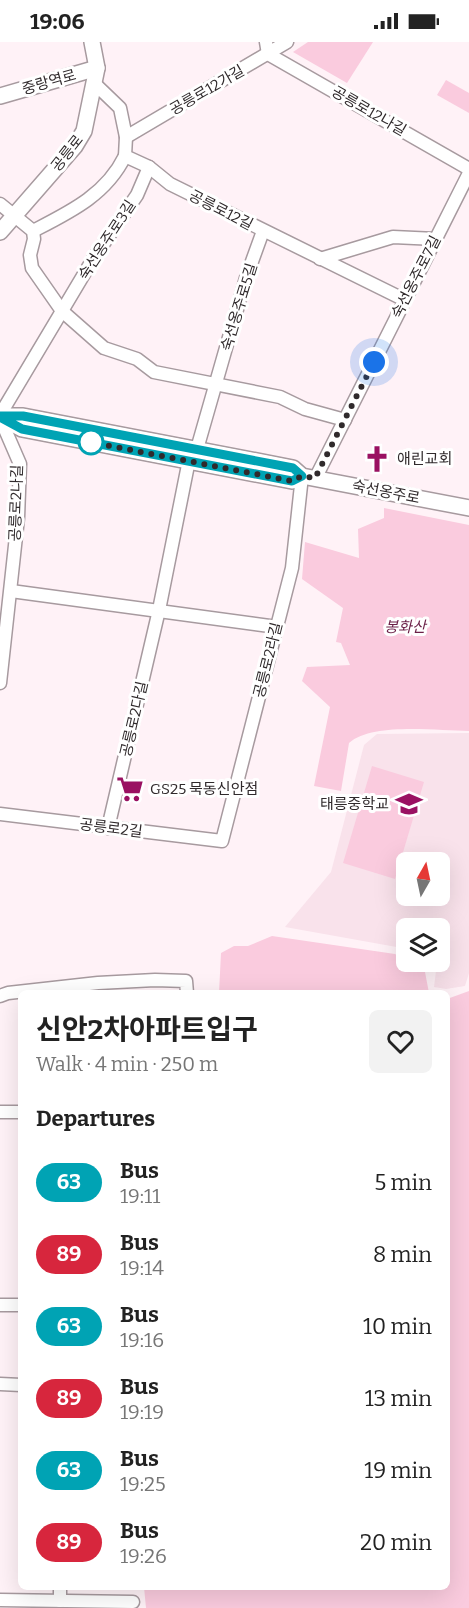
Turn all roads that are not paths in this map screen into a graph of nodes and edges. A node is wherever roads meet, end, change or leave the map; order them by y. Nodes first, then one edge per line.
1 (92, 42) edge
2 (287, 42) edge
3 (267, 48) edge
4 (96, 76) junction
5 (0, 96) edge
6 (126, 137) junction
7 (125, 156) junction
8 (149, 167) junction
9 (469, 171) edge
10 (0, 204) edge
11 (14, 216) junction
12 (33, 231) junction
13 (263, 231) junction
14 (0, 232) edge
15 (436, 238) junction
16 (320, 259) junction
17 (405, 300) junction
18 (62, 311) junction
19 (216, 384) junction
20 (0, 416) edge
21 (345, 420) junction
22 (193, 454) junction
23 (309, 477) junction
24 (469, 508) edge
25 (10, 591) junction
26 (159, 610) junction
27 (277, 627) junction
28 (2, 632) edge
29 (0, 682) edge
30 (0, 814) edge
31 (108, 828) junction
32 (222, 841) joint
33 (38, 990) edge
34 (187, 990) edge
35 (18, 993) edge
36 (0, 996) edge
37 (0, 1112) edge
38 (18, 1112) edge
39 (0, 1305) edge
40 (18, 1305) edge
41 (0, 1384) edge
42 (18, 1384) edge
43 (60, 1590) edge
44 (0, 1600) edge
45 (60, 1601) junction
46 (133, 1602) dead end

1 - 4 street, 공릉로
2 - 3 street, 공릉로12가길
3 - 6 street, 공릉로12가길
3 - 9 street, 공릉로12나길
4 - 5 street, 중랑역로
4 - 6 street
4 - 11 street, 공릉로
6 - 7 street
7 - 8 street, 공릉로12길
7 - 12 street
8 - 13 street, 공릉로12길
8 - 18 street, 숙선옹주로3길
9 - 15 street, 숙선옹주로7길
10 - 11 street
11 - 12 street
11 - 14 street, 공릉로
12 - 18 street
13 - 16 street, 공릉로12길
13 - 19 street, 숙선옹주로5길
15 - 16 street
15 - 17 street, 숙선옹주로7길
16 - 17 street, 공릉로12길
17 - 21 street, 숙선옹주로7길
18 - 19 street
18 - 20 street, 숙선옹주로3길
19 - 21 street
19 - 22 street, 숙선옹주로5길
20 - 22 street, 숙선옹주로
20 - 25 street, 공릉로2나길
21 - 23 street, 숙선옹주로7길
22 - 23 street, 숙선옹주로
22 - 26 street, 공릉로2다길
23 - 24 street, 숙선옹주로
23 - 27 street, 공릉로2라길
25 - 26 street
25 - 28 street, 공릉로2나길
26 - 27 street
26 - 31 street, 공릉로2다길
27 - 32 street, 공릉로2라길
28 - 29 street, 공릉로2나길
30 - 31 street, 공릉로2길
31 - 32 street, 공릉로2길
33 - 34 street
35 - 36 street
37 - 38 street
39 - 40 street
41 - 42 street
43 - 45 street
44 - 45 street
45 - 46 street

